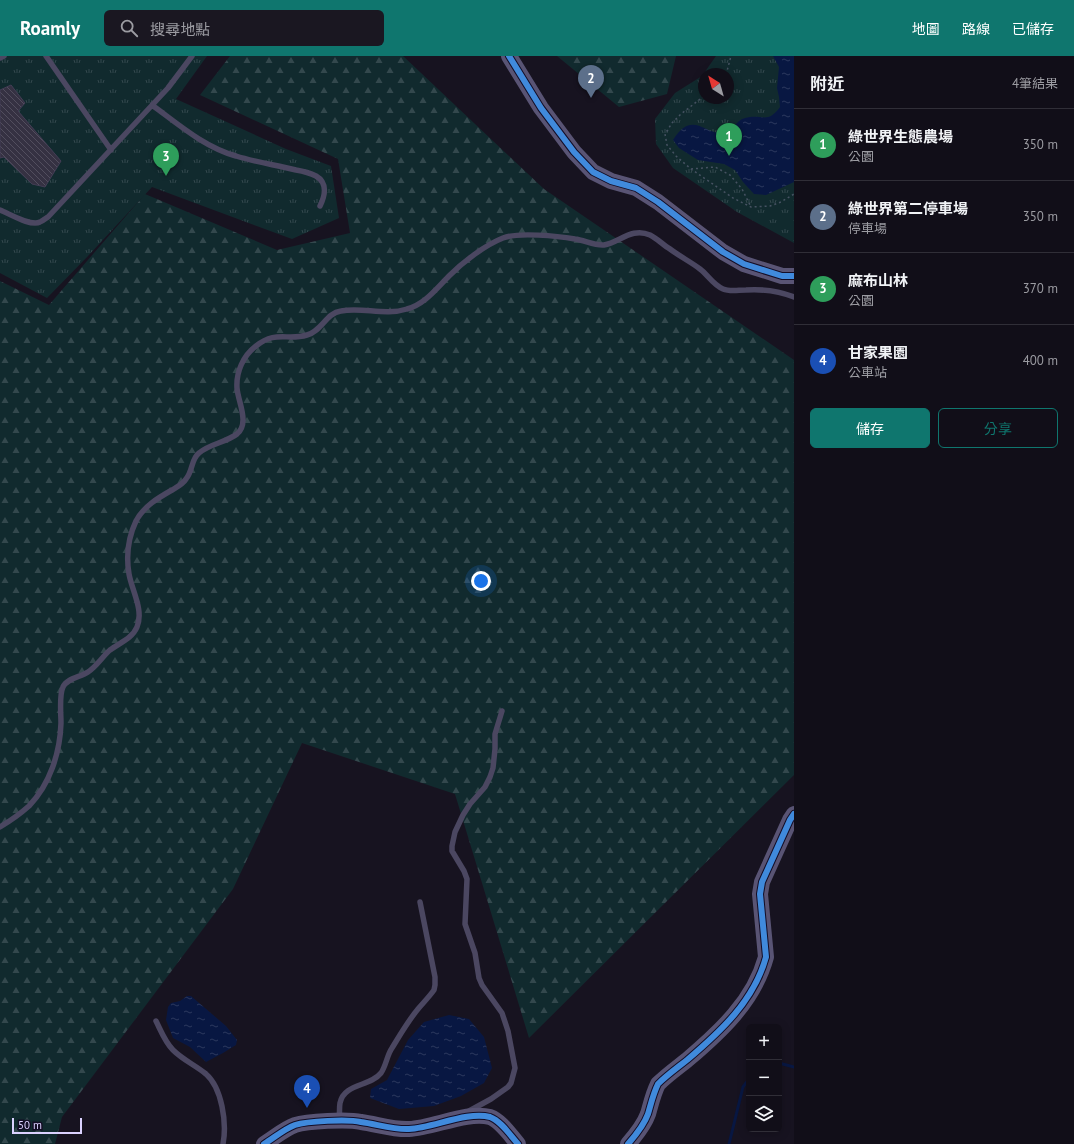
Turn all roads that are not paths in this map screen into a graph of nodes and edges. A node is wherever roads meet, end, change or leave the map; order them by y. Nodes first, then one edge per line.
1 (4, 56) edge
2 (46, 56) edge
3 (192, 56) edge
4 (509, 56) edge
5 (0, 58) edge
6 (152, 104) junction
7 (110, 150) junction
8 (320, 206) dead end
9 (0, 210) edge
10 (794, 276) edge
11 (794, 297) edge
12 (502, 710) dead end
13 (794, 814) edge
14 (0, 827) edge
15 (420, 902) dead end
16 (156, 1021) dead end
17 (457, 1119) junction
18 (339, 1121) junction
19 (223, 1144) edge
20 (264, 1144) edge
21 (518, 1144) edge
22 (628, 1144) edge

1 - 5 lane
2 - 7 lane
3 - 6 lane
4 - 10 street
6 - 7 lane
6 - 8 lane
7 - 9 lane
11 - 14 lane
12 - 17 lane
13 - 22 street
15 - 18 lane
16 - 19 lane
17 - 18 street
17 - 21 street
18 - 20 street

